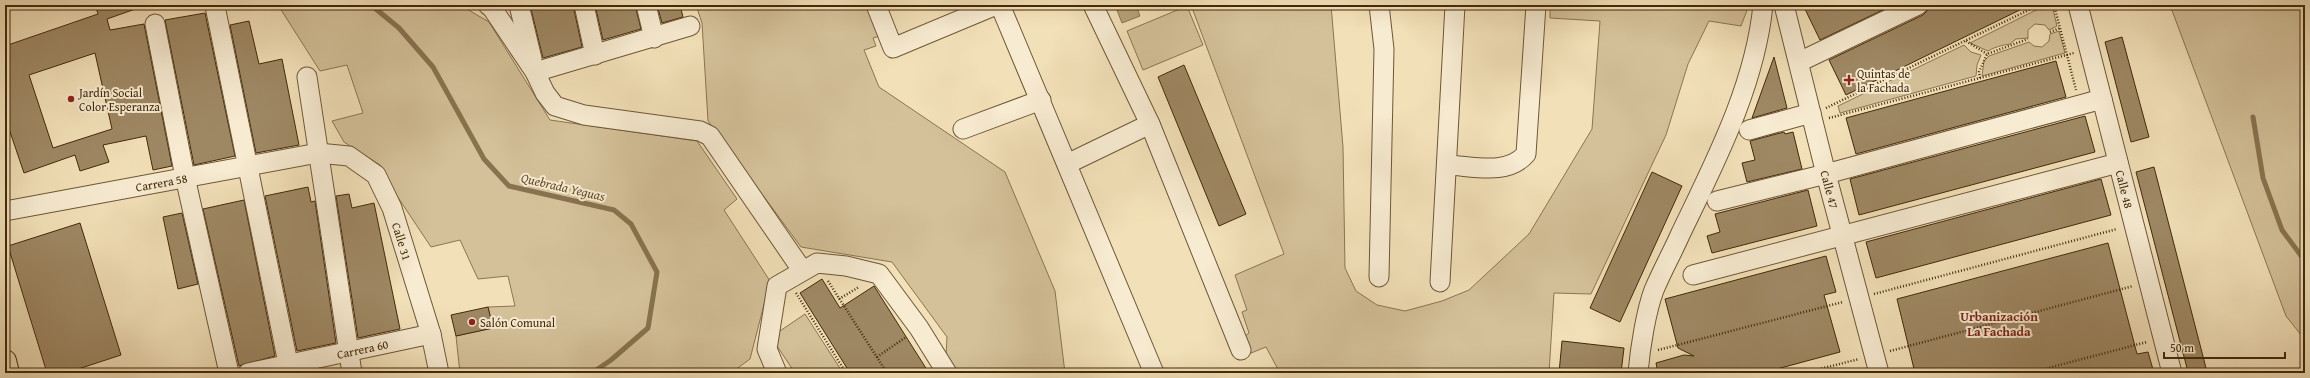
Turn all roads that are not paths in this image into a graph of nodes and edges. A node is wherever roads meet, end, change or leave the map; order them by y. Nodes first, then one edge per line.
1 (488, 5) edge
2 (519, 5) edge
3 (584, 5) edge
4 (646, 5) edge
5 (876, 5) edge
6 (996, 5) edge
7 (1000, 5) edge
8 (1093, 5) edge
9 (1380, 5) edge
10 (1455, 5) edge
11 (1536, 5) edge
12 (1763, 5) edge
13 (1784, 5) edge
14 (1918, 5) edge
15 (2078, 5) edge
16 (215, 6) dead end
17 (964, 11) edge
18 (155, 24) dead end
19 (690, 26) dead end
20 (654, 38) junction
21 (595, 55) junction
22 (1799, 62) junction
23 (535, 72) junction
24 (307, 76) dead end
25 (2102, 99) junction
26 (1041, 100) junction
27 (1812, 118) junction
28 (1150, 124) junction
29 (963, 129) dead end
30 (1749, 130) dead end
31 (318, 153) junction
32 (1067, 164) junction
33 (2118, 164) junction
34 (1447, 165) junction
35 (248, 166) junction
36 (1826, 174) junction
37 (186, 177) junction
38 (1717, 201) dead end
39 (5, 211) edge
40 (1843, 236) junction
41 (802, 271) junction
42 (1693, 275) dead end
43 (1379, 277) dead end
44 (1440, 282) dead end
45 (431, 334) junction
46 (1241, 350) dead end
47 (348, 352) junction
48 (5, 360) edge
49 (1639, 364) edge
50 (289, 369) edge
51 (8, 373) edge
52 (229, 373) edge
53 (248, 373) edge
54 (352, 373) edge
55 (439, 373) edge
56 (777, 373) edge
57 (947, 373) edge
58 (1154, 373) edge
59 (1879, 373) edge
60 (2172, 373) edge

1 - 23 street
2 - 23 street
3 - 21 street
4 - 20 street
5 - 17 street
6 - 17 street
7 - 26 street
8 - 28 street
9 - 43 street
10 - 34 street
11 - 34 street
12 - 49 street
13 - 22 street, Calle 47
14 - 22 street
15 - 25 street, Calle 48
16 - 35 street
18 - 37 street
19 - 20 street
20 - 21 street
21 - 23 street
22 - 27 street, Calle 47
23 - 41 street
24 - 31 street
25 - 33 street, Calle 48
25 - 36 street
26 - 29 street
26 - 32 street
27 - 30 street
27 - 36 street, Calle 47
28 - 32 street
28 - 46 street
31 - 35 street, Carrera 58
31 - 45 street, Calle 31
31 - 47 street
32 - 58 street
33 - 40 street
33 - 60 street, Calle 48
34 - 44 street
35 - 37 street, Carrera 58
35 - 50 street
36 - 38 street
36 - 40 street, Calle 47
37 - 39 street, Carrera 58
37 - 52 street
40 - 42 street
40 - 59 street, Calle 47
41 - 56 street
41 - 57 street
45 - 47 street, Carrera 60
45 - 55 street, Calle 31
47 - 50 street, Carrera 60
47 - 54 street
48 - 51 main road
50 - 53 street, Carrera 60

